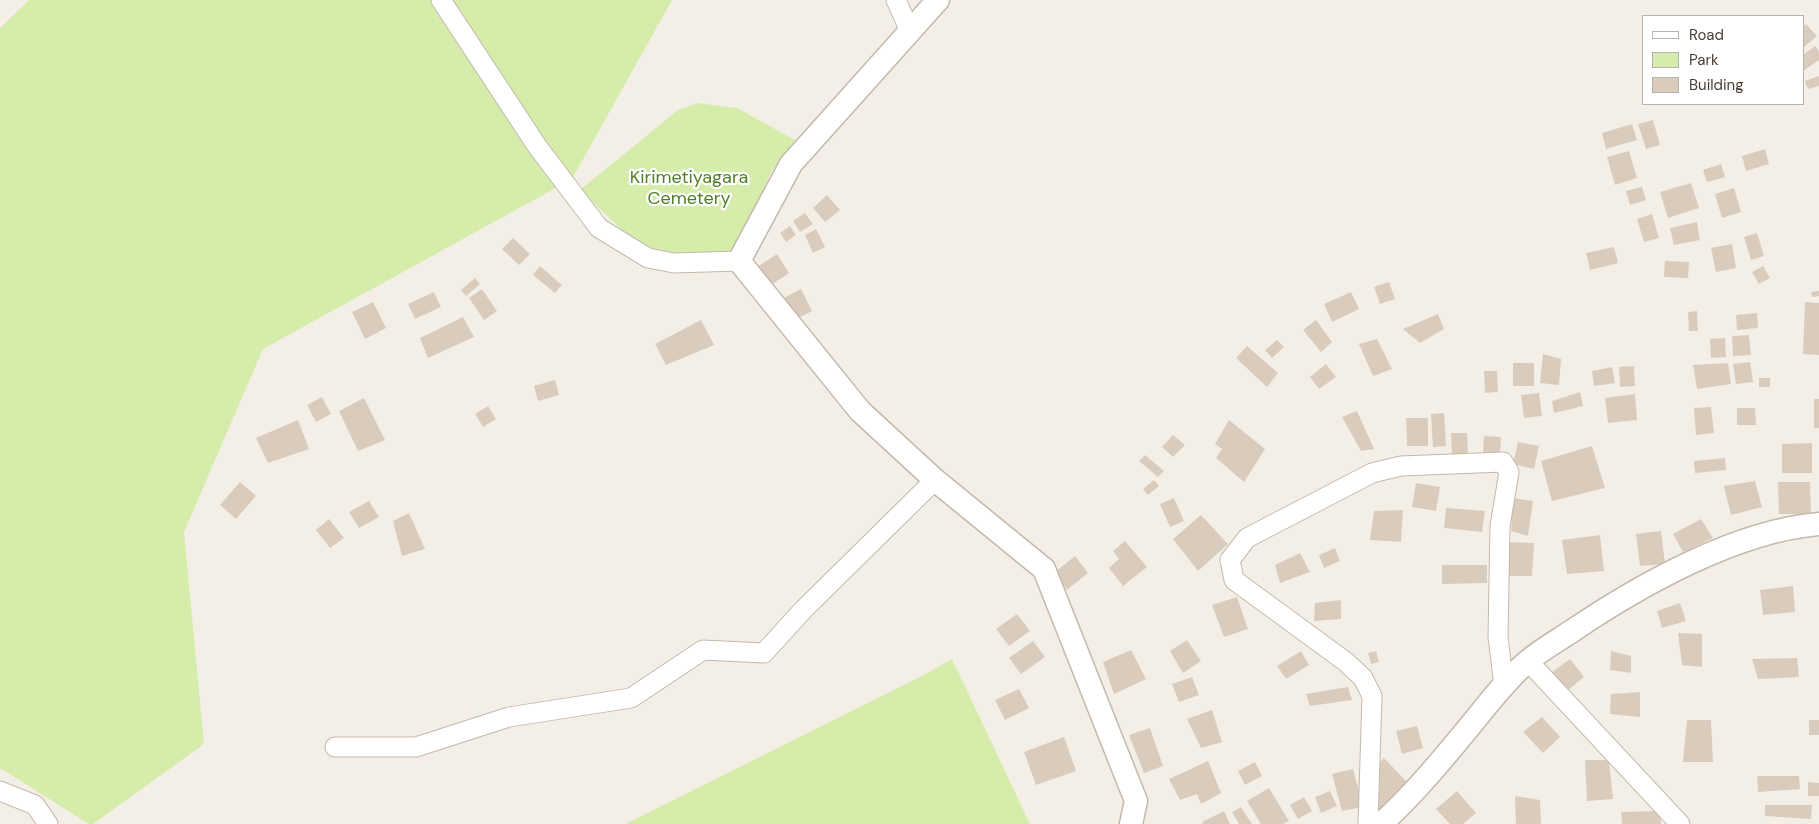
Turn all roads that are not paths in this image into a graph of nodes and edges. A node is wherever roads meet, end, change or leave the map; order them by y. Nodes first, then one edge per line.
1 (441, 0) edge
2 (896, 0) edge
3 (938, 0) edge
4 (910, 30) junction
5 (739, 261) junction
6 (935, 480) junction
7 (1819, 524) edge
8 (1528, 661) junction
9 (1504, 686) junction
10 (336, 747) dead end
11 (0, 791) edge
12 (1383, 822) edge
13 (48, 824) edge
14 (1132, 824) edge
15 (1680, 824) edge

1 - 5 street
2 - 4 street
3 - 4 street
4 - 5 street
5 - 6 street
6 - 10 street
6 - 14 street
7 - 8 street
8 - 9 street
8 - 15 street
9 - 12 street
9 - 12 street
11 - 13 street

